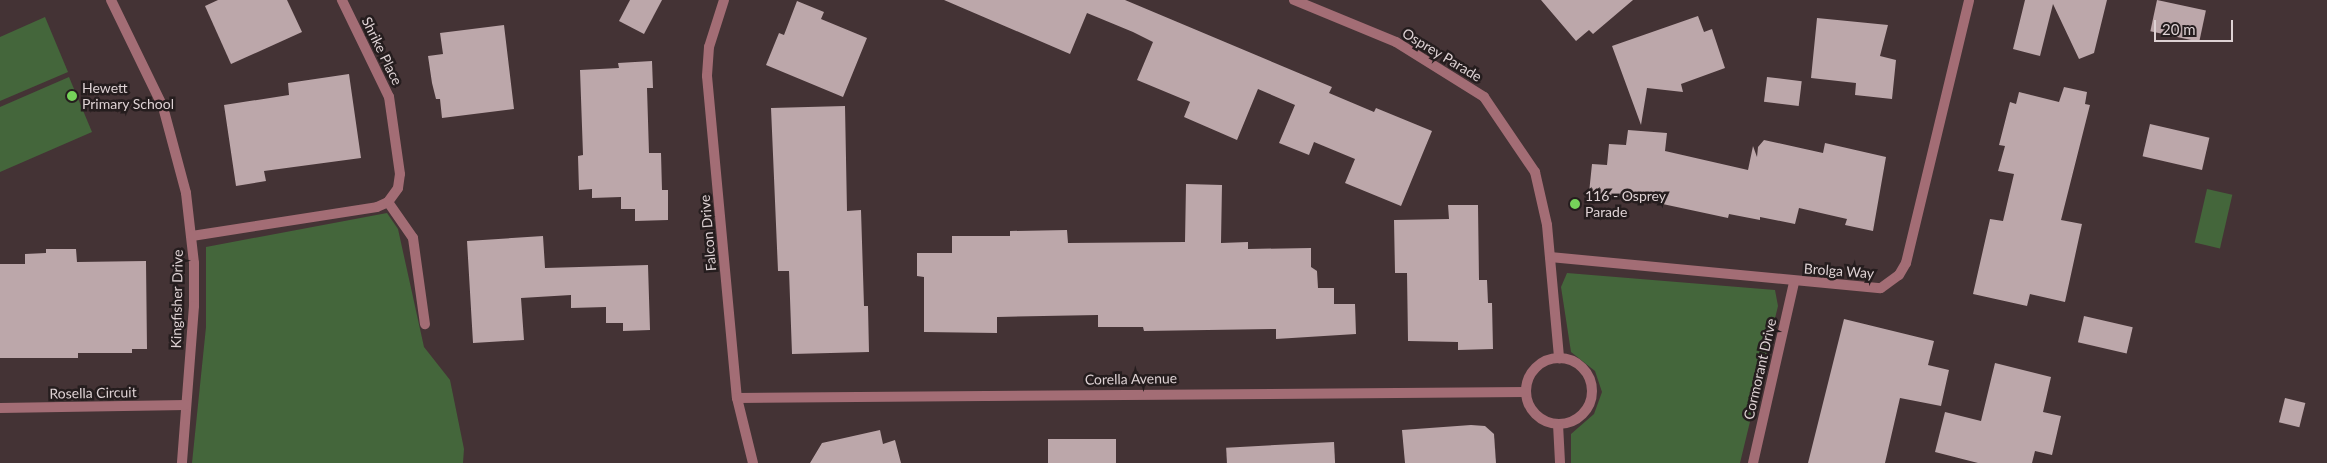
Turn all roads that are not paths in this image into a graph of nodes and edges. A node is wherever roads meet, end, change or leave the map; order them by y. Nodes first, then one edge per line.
1 (111, 0) edge
2 (342, 0) edge
3 (724, 0) edge
4 (1294, 0) edge
5 (1969, 0) edge
6 (388, 202) junction
7 (192, 236) junction
8 (1550, 257) junction
9 (1794, 282) junction
10 (424, 324) dead end
11 (1559, 358) junction
12 (1526, 392) junction
13 (737, 398) junction
14 (186, 405) junction
15 (0, 408) edge
16 (1558, 424) junction
17 (182, 463) edge
18 (753, 463) edge
19 (1560, 463) edge
20 (1753, 463) edge

1 - 7 street, Kingfisher Drive
2 - 6 street, Shrike Place
3 - 13 street, Falcon Drive
4 - 8 street, Osprey Parade
5 - 9 street, Brolga Way
6 - 7 street
6 - 10 street
7 - 14 street, Kingfisher Drive
8 - 9 street, Brolga Way
8 - 11 street, Osprey Parade
9 - 20 street, Cormorant Drive
11 - 12 street
11 - 16 street
12 - 13 street, Corella Avenue
12 - 16 street
13 - 18 street, Falcon Drive
14 - 15 street, Rosella Circuit
14 - 17 street, Kingfisher Drive
16 - 19 street

